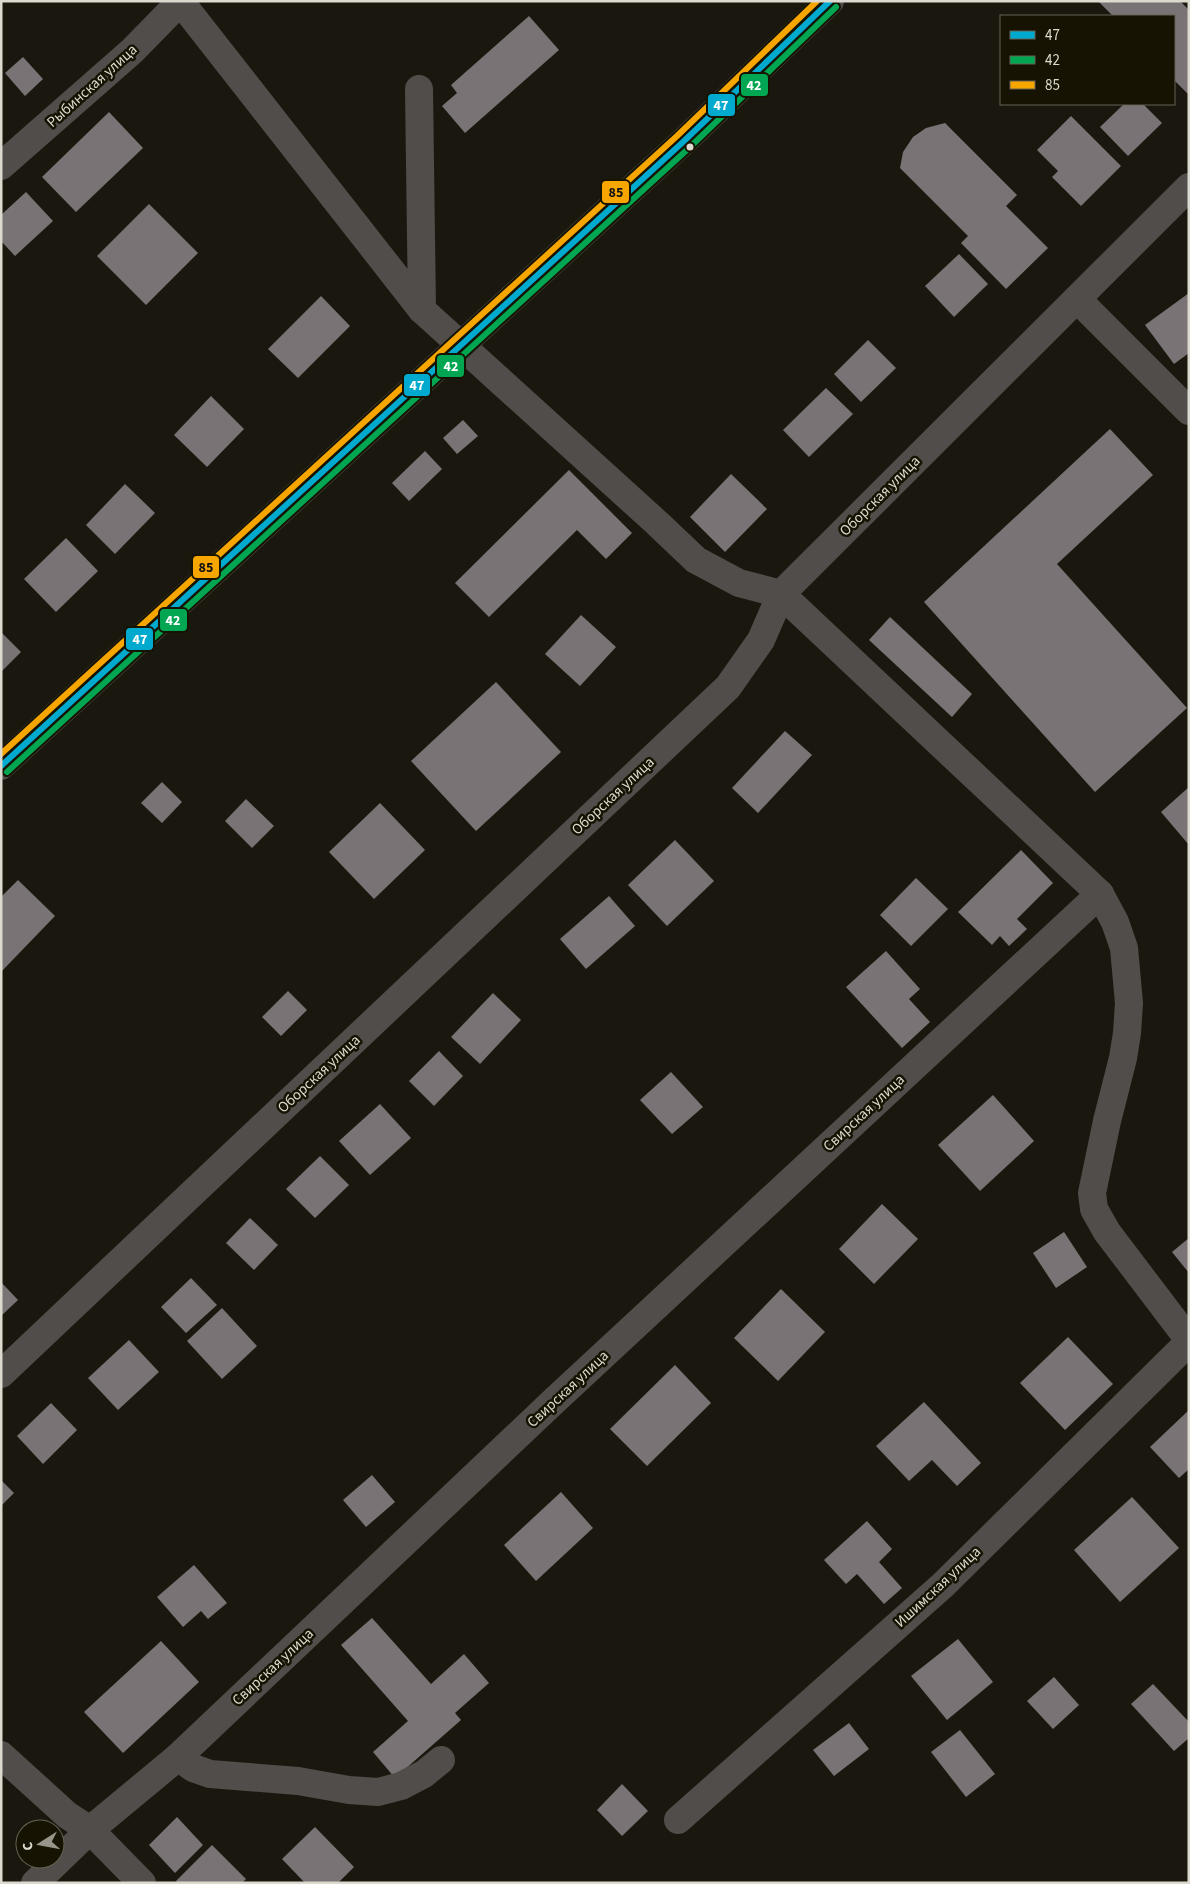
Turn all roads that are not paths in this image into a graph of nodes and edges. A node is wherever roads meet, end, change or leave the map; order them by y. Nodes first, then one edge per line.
1 (830, 1) edge
2 (180, 2) edge
3 (419, 89) dead end
4 (1, 166) edge
5 (1189, 187) edge
6 (1077, 298) junction
7 (422, 310) junction
8 (461, 347) junction
9 (1189, 411) edge
10 (781, 594) junction
11 (1, 766) edge
12 (1100, 894) junction
13 (1189, 1341) edge
14 (1, 1374) edge
15 (1, 1755) edge
16 (178, 1757) junction
17 (441, 1760) dead end
18 (678, 1820) dead end
19 (90, 1830) junction
20 (35, 1883) edge
21 (142, 1883) edge

1 - 8 street
2 - 4 street, Рыбинская улица
2 - 7 street
3 - 7 street
5 - 6 street, Оборская улица
6 - 9 street
6 - 10 street, Оборская улица
7 - 8 street
8 - 10 street
8 - 11 street
10 - 12 street
10 - 14 street, Оборская улица
12 - 13 street
12 - 16 street, Свирская улица
13 - 18 street, Ишимская улица
15 - 19 street
16 - 17 street
16 - 19 street, Свирская улица
19 - 20 street, Свирская улица
19 - 21 street

